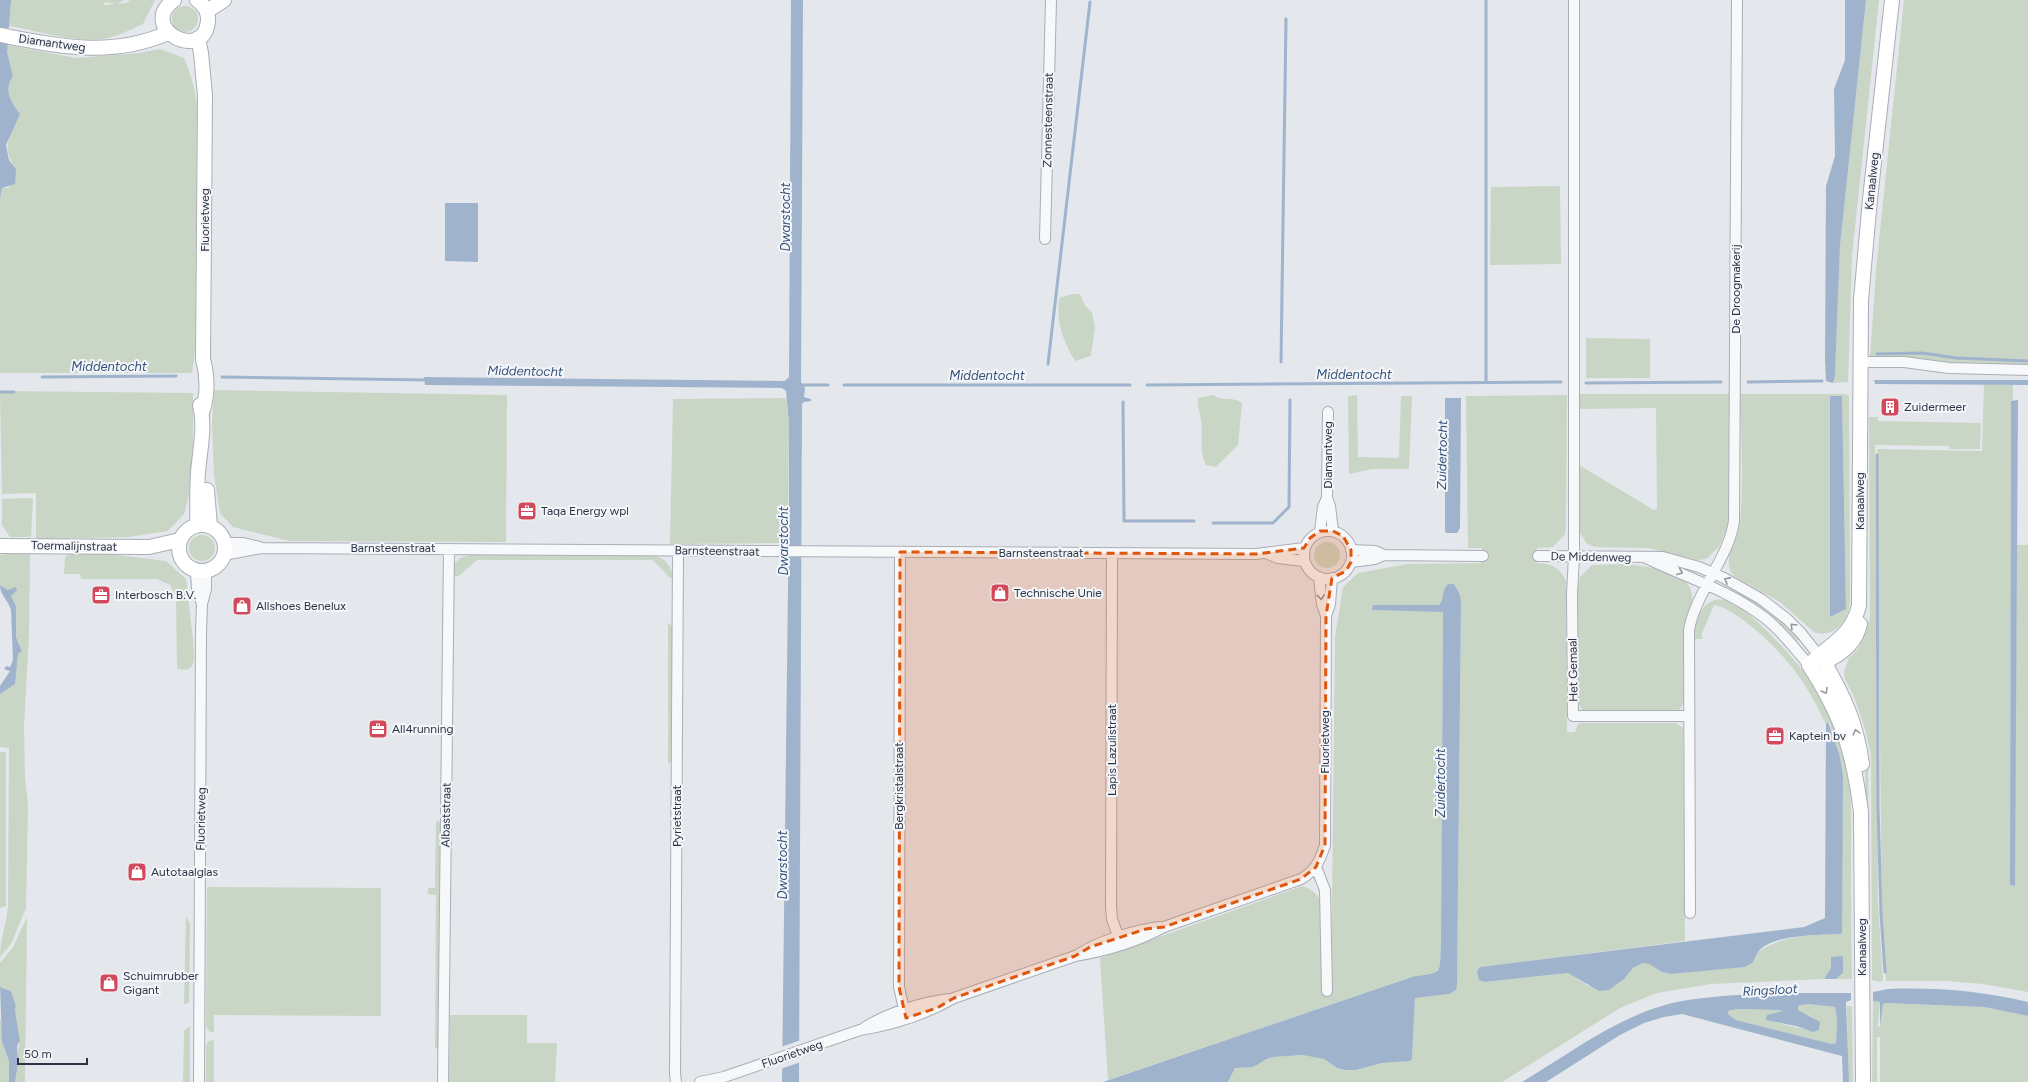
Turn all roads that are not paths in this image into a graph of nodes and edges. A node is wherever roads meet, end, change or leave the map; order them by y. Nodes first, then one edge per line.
1 (174, 0) edge
2 (224, 0) edge
3 (1051, 0) edge
4 (1574, 0) edge
5 (1737, 0) edge
6 (1892, 0) edge
7 (202, 3) edge
8 (166, 28) junction
9 (0, 35) edge
10 (192, 40) junction
11 (1046, 239) dead end
12 (1860, 362) junction
13 (2028, 370) edge
14 (1328, 412) dead end
15 (1327, 498) junction
16 (203, 525) junction
17 (1320, 531) junction
18 (1333, 531) junction
19 (0, 546) edge
20 (179, 546) junction
21 (449, 548) junction
22 (1304, 548) junction
23 (224, 549) junction
24 (1351, 550) junction
25 (678, 551) junction
26 (900, 552) junction
27 (1112, 554) junction
28 (1268, 554) junction
29 (1384, 555) junction
30 (1483, 556) dead end
31 (1538, 556) dead end
32 (1574, 556) junction
33 (1644, 557) junction
34 (1304, 561) junction
35 (1351, 562) junction
36 (201, 571) junction
37 (1712, 573) junction
38 (1319, 577) junction
39 (1332, 578) junction
40 (1706, 584) junction
41 (1326, 616) junction
42 (1821, 658) junction
43 (1809, 665) junction
44 (1689, 716) junction
45 (1861, 812) junction
46 (1316, 867) junction
47 (1690, 913) dead end
48 (1120, 941) junction
49 (1327, 991) dead end
50 (905, 1014) junction
51 (720, 1080) edge
52 (199, 1082) edge
53 (443, 1082) edge
54 (676, 1082) edge
55 (700, 1082) edge
56 (1863, 1082) edge

1 - 8 street
2 - 7 street
3 - 11 street, Zonnesteenstraat
4 - 32 street
5 - 37 street, De Droogmakerij
6 - 12 street, Kanaalweg
7 - 10 street
8 - 9 street, Diamantweg
8 - 10 street
10 - 16 street, Fluorietweg
12 - 13 street
12 - 42 street, Kanaalweg
14 - 15 street, Diamantweg
15 - 17 street, Diamantweg
15 - 18 street, Diamantweg
16 - 20 street
16 - 23 street
17 - 18 street
17 - 22 street
18 - 24 street
19 - 20 street, Toermalijnstraat
20 - 36 street
21 - 23 street, Barnsteenstraat
21 - 25 street, Barnsteenstraat
21 - 53 street, Albaststraat
22 - 28 street, Barnsteenstraat
22 - 34 street
23 - 36 street
24 - 29 street
24 - 35 street
25 - 26 street, Barnsteenstraat
25 - 54 street, Pyrietstraat
26 - 27 street, Barnsteenstraat
26 - 50 street, Bergkristalstraat
27 - 28 street, Barnsteenstraat
27 - 48 street, Lapis Lazulistraat
28 - 34 street, Barnsteenstraat
29 - 30 street
29 - 35 street
31 - 32 street, De Middenweg
32 - 33 street, De Middenweg
32 - 44 street, Het Gemaal
33 - 37 street, De Middenweg
33 -> 40 street, De Middenweg
34 - 38 street
35 - 39 street
36 - 52 street, Fluorietweg
37 - 40 street
42 -> 37 street, De Middenweg
38 - 39 street
38 -> 41 street, Fluorietweg
39 - 41 street, Fluorietweg
40 - 43 street, De Middenweg
40 - 44 street
41 - 46 street, Fluorietweg
42 - 43 street, Kanaalweg
45 -> 42 street, Kanaalweg
43 -> 45 street, Kanaalweg
44 - 47 street
45 - 56 street, Kanaalweg
46 - 48 street, Fluorietweg
46 - 49 street
48 - 50 street, Fluorietweg
50 - 51 street, Fluorietweg
51 - 55 street, Fluorietweg

